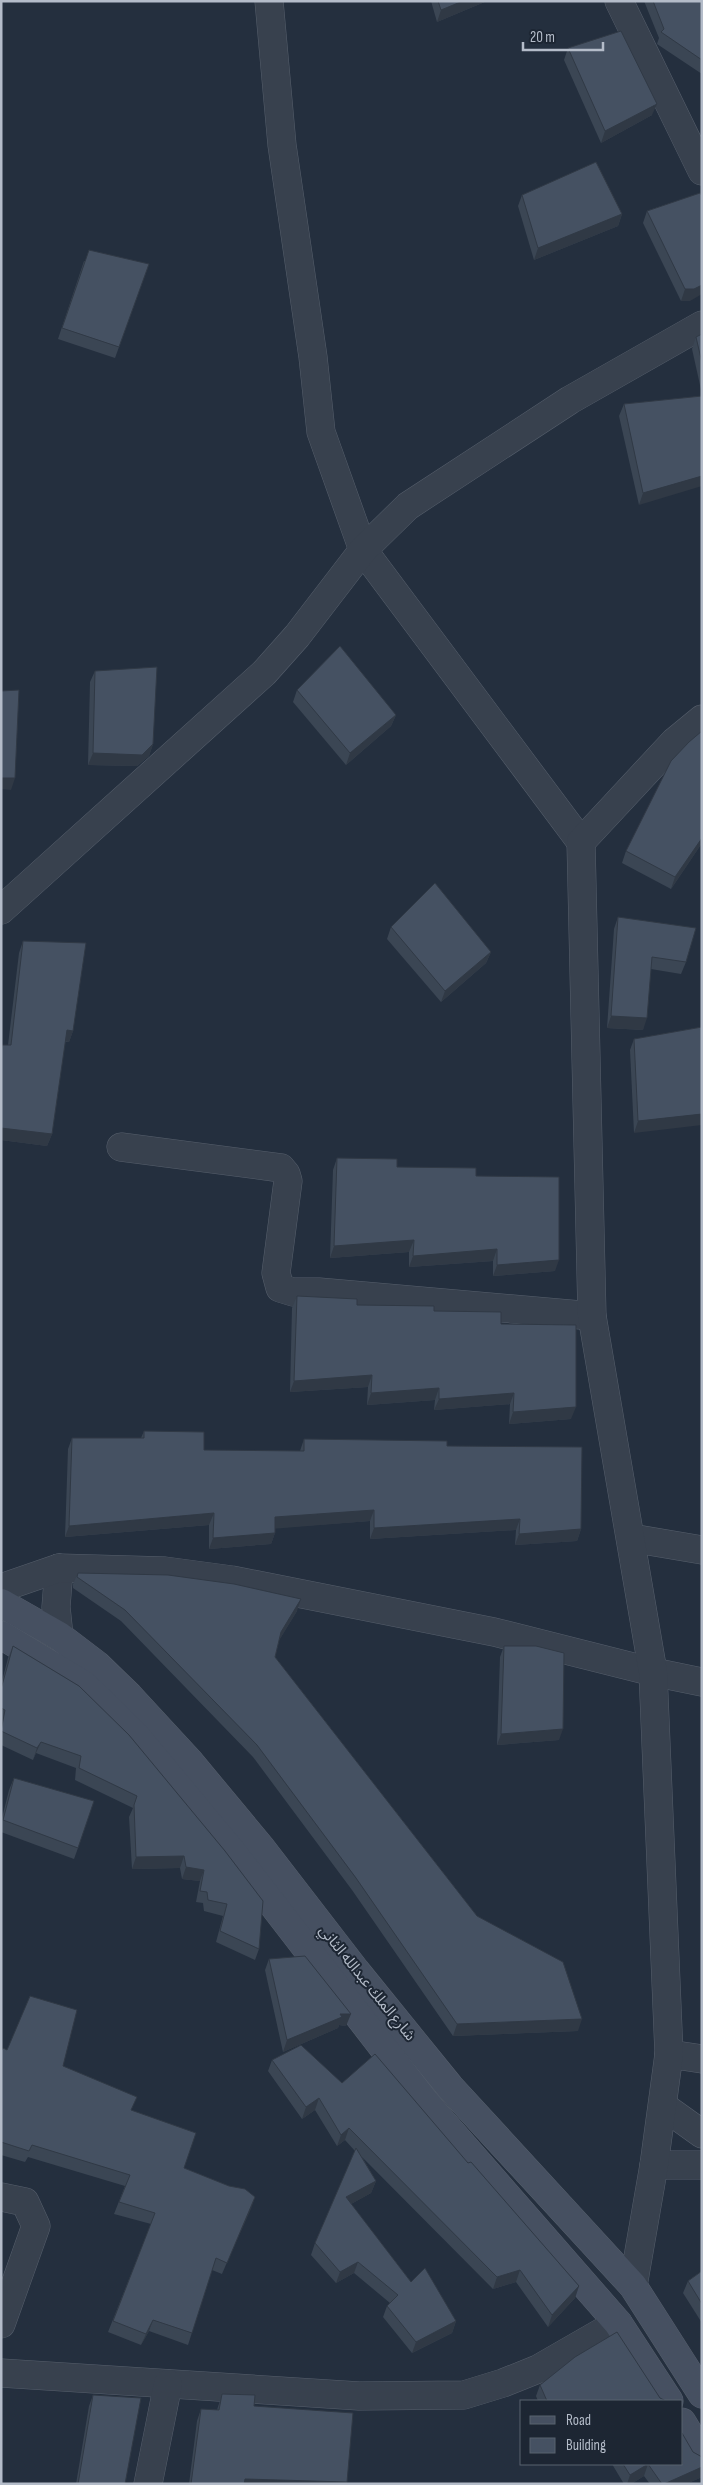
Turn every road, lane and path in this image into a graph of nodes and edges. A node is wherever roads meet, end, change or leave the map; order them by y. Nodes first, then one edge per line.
1 (269, 1) edge
2 (619, 1) edge
3 (702, 171) edge
4 (702, 325) edge
5 (363, 550) junction
6 (702, 718) edge
7 (581, 842) junction
8 (1, 910) edge
9 (121, 1148) dead end
10 (592, 1316) junction
11 (631, 1538) junction
12 (702, 1550) edge
13 (59, 1568) junction
14 (1, 1588) edge
15 (1, 1603) edge
16 (1, 1635) edge
17 (59, 1636) junction
18 (652, 1672) junction
19 (702, 1682) edge
20 (669, 2054) junction
21 (702, 2059) edge
22 (663, 2106) junction
23 (702, 2134) edge
24 (702, 2164) edge
25 (654, 2165) junction
26 (1, 2197) edge
27 (633, 2286) junction
28 (618, 2323) junction
29 (1, 2324) edge
30 (1, 2374) edge
31 (168, 2384) junction
32 (702, 2394) edge
33 (668, 2400) edge
34 (683, 2424) edge
35 (702, 2455) edge
36 (148, 2484) edge

1 - 5 street
2 - 3 street
4 - 5 street
5 - 7 street
5 - 8 street
6 - 7 street
7 - 10 street
9 - 10 street
10 - 11 street
11 - 12 street
11 - 18 street
13 - 14 street
13 - 17 street
13 - 18 street
15 - 17 main road, شارع الملك عبدالله الثاني
16 - 28 main road, شارع الملك عبدالله الثاني
17 - 27 main road, شارع الملك عبدالله الثاني
18 - 19 street
18 - 20 street
20 - 21 street
20 - 22 street
22 - 23 street
22 - 25 street
24 - 25 street
25 - 27 street
26 - 29 street
27 - 32 main road, شارع الملك عبدالله الثاني
28 - 31 street
28 - 33 main road, شارع الملك عبدالله الثاني
30 - 31 street
31 - 36 street
34 - 35 main road

